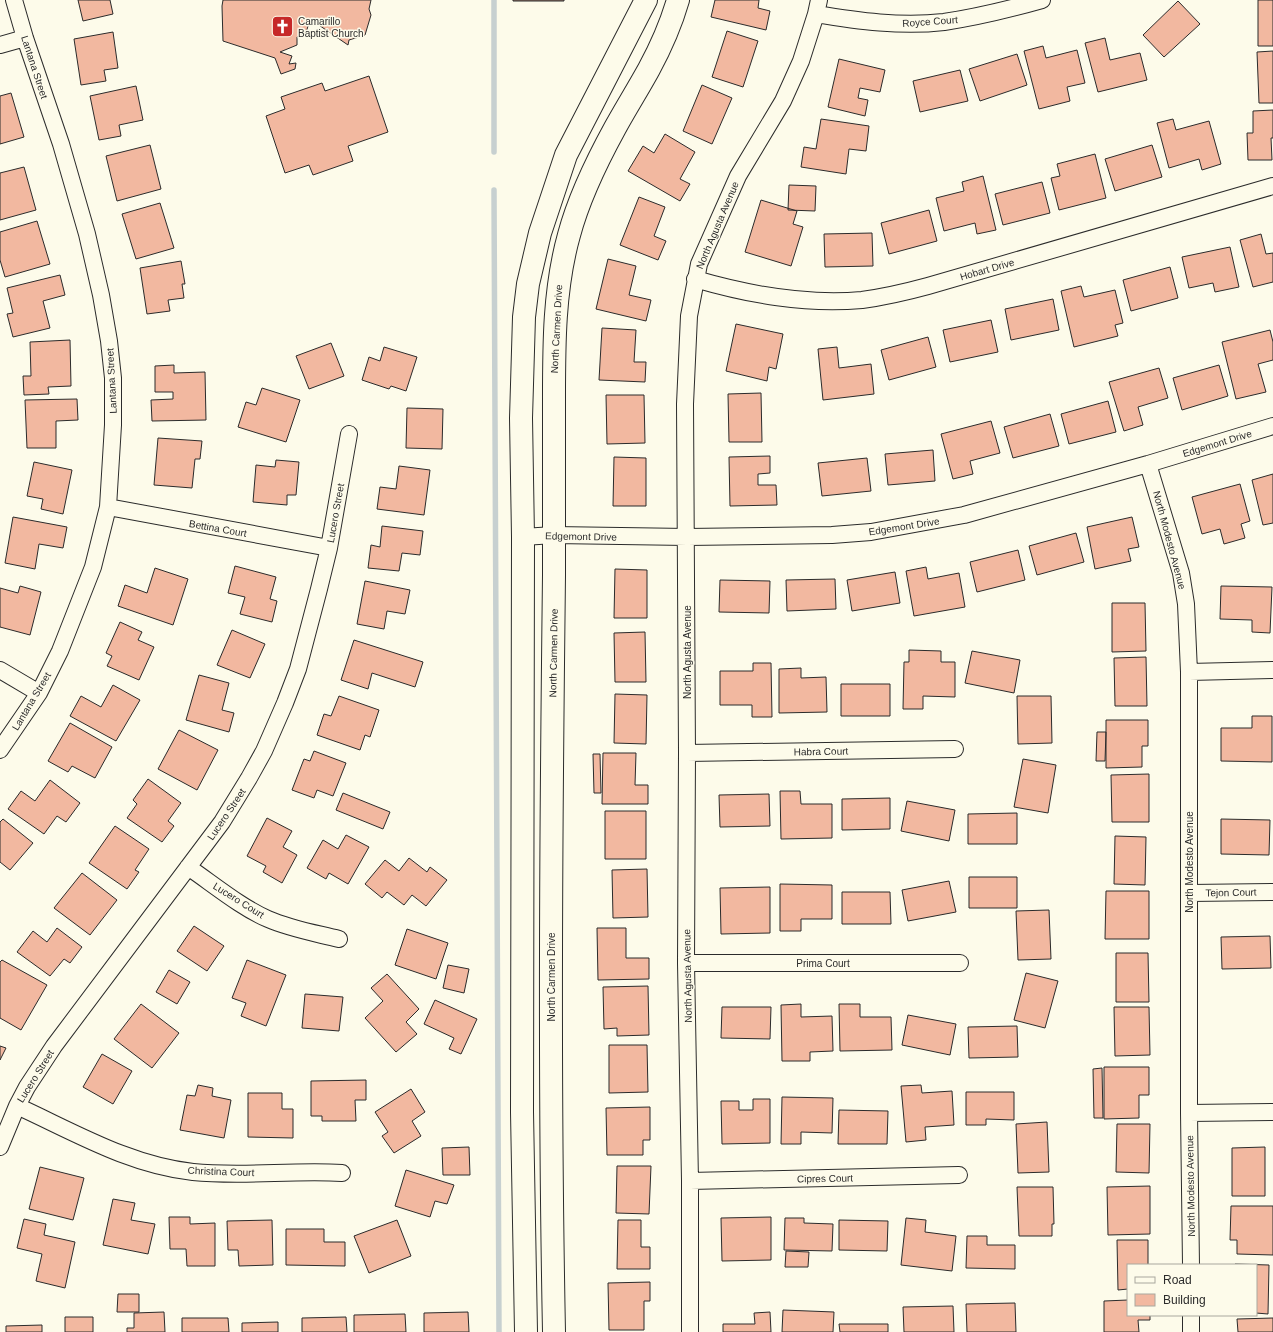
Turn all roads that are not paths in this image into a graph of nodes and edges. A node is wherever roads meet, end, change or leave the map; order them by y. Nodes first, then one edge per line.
1 (14, 0) edge
2 (646, 0) edge
3 (678, 0) edge
4 (1042, 0) edge
5 (818, 7) edge
6 (26, 38) junction
7 (0, 45) edge
8 (1273, 186) edge
9 (695, 279) junction
10 (1273, 426) edge
11 (349, 434) dead end
12 (1148, 464) junction
13 (108, 507) junction
14 (554, 535) junction
15 (523, 537) junction
16 (687, 537) junction
17 (329, 548) junction
18 (0, 670) edge
19 (1273, 670) edge
20 (1189, 672) junction
21 (39, 692) junction
22 (955, 749) dead end
23 (0, 750) edge
24 (687, 754) junction
25 (188, 868) junction
26 (1273, 892) edge
27 (1190, 893) junction
28 (339, 939) dead end
29 (686, 963) junction
30 (960, 963) dead end
31 (17, 1106) junction
32 (1273, 1112) edge
33 (1189, 1113) junction
34 (0, 1147) edge
35 (342, 1172) dead end
36 (959, 1175) dead end
37 (690, 1181) junction
38 (1191, 1264) edge
39 (1191, 1316) edge
40 (526, 1332) edge
41 (554, 1332) edge
42 (690, 1332) edge
43 (1191, 1332) edge

1 - 6 street, Lantana Street
2 - 15 main road
3 - 14 main road, North Carmen Drive
4 - 5 street, Royce Court
5 - 9 street, North Agusta Avenue
6 - 7 street
6 - 13 street, Lantana Street
8 - 9 street, Hobart Drive
9 - 16 street, North Agusta Avenue
10 - 12 street, Edgemont Drive
11 - 17 street, Lucero Street
12 - 16 street, Edgemont Drive
12 - 20 street, North Modesto Avenue
13 - 17 street, Bettina Court
13 - 21 street, Lantana Street
14 - 15 street, Edgemont Drive
14 - 16 street, Edgemont Drive
14 - 41 main road, North Carmen Drive
15 - 40 main road
16 - 24 street, North Agusta Avenue
17 - 25 street, Lucero Street
18 - 21 street
19 - 20 street
20 - 27 street, North Modesto Avenue
21 - 23 street, Lantana Street
22 - 24 street, Habra Court
24 - 29 street, North Agusta Avenue
25 - 28 street, Lucero Court
25 - 31 street, Lucero Street
26 - 27 street, Tejon Court
27 - 33 street, North Modesto Avenue
29 - 30 street, Prima Court
29 - 37 street, North Agusta Avenue
31 - 34 street, Lucero Street
31 - 35 street, Christina Court
32 - 33 street
33 - 38 street, North Modesto Avenue
36 - 37 street, Cipres Court
37 - 42 street, North Agusta Avenue
39 - 43 street

